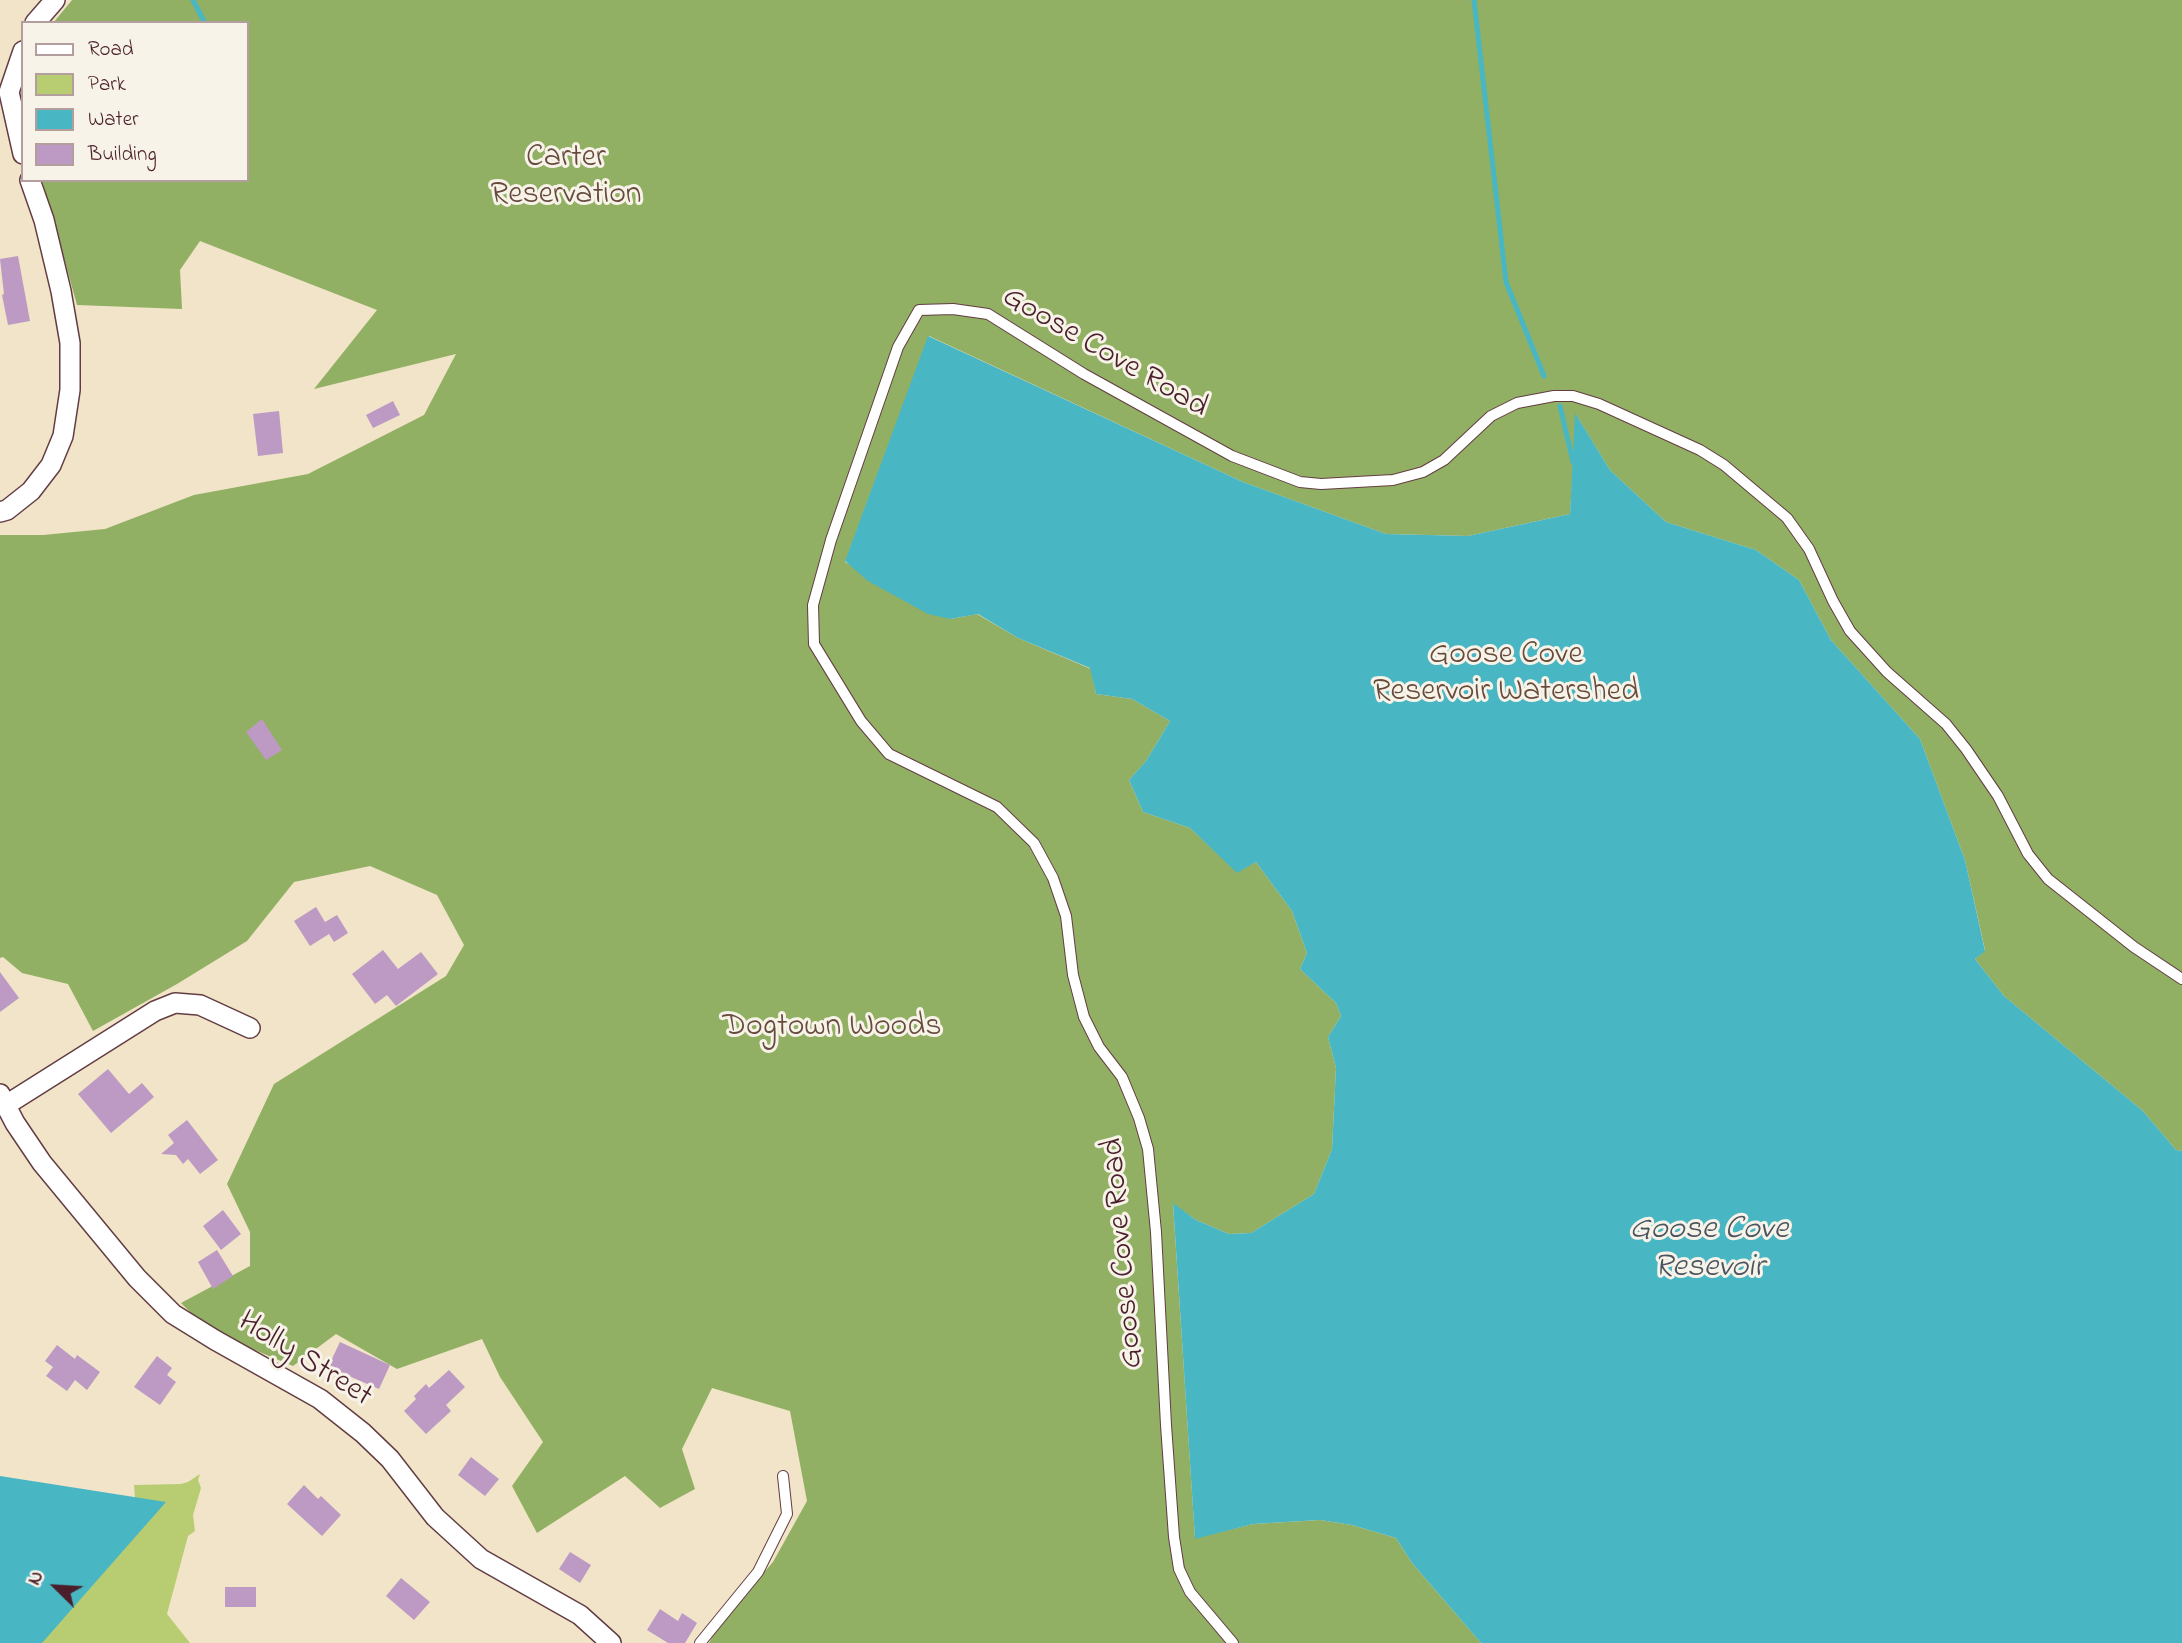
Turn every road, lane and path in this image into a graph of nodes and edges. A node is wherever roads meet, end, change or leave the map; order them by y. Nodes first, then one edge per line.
1 (55, 0) edge
2 (38, 21) edge
3 (21, 57) edge
4 (21, 145) edge
5 (31, 182) edge
6 (0, 512) edge
7 (2182, 979) edge
8 (250, 1028) dead end
9 (3, 1099) edge
10 (783, 1476) dead end
11 (611, 1643) edge
12 (700, 1643) edge
13 (1233, 1643) edge

1 - 2 street
3 - 4 street
5 - 6 street
7 - 13 lane, Goose Cove Road
8 - 9 street
9 - 11 street, Holly Street
10 - 12 lane

